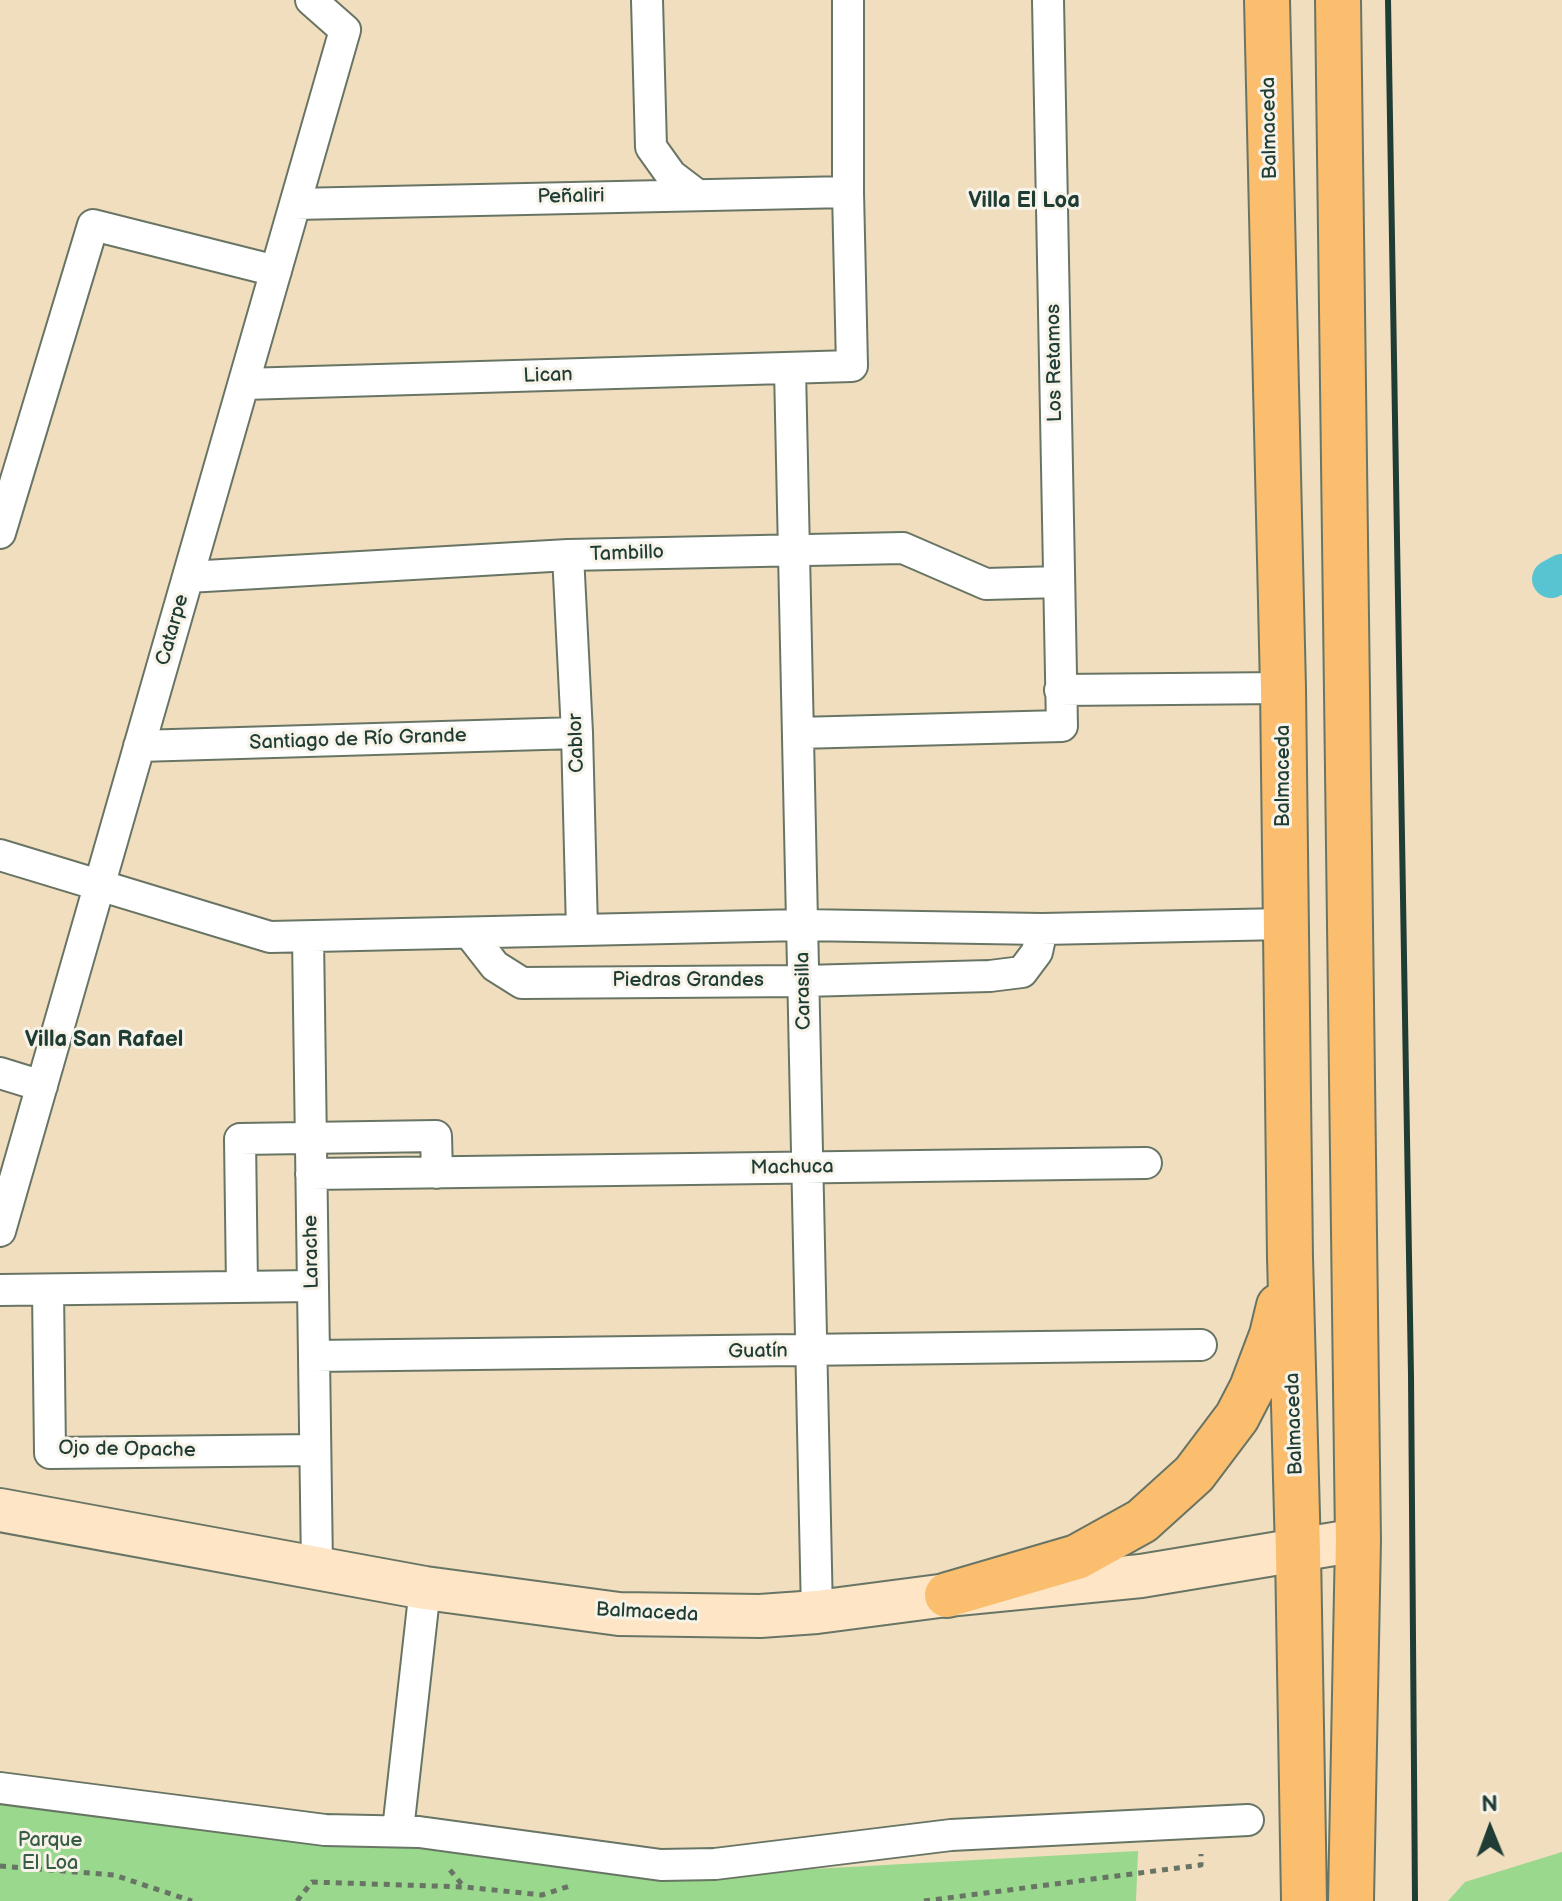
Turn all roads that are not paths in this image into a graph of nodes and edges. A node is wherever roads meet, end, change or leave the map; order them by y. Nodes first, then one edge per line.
1 (311, 0) edge
2 (647, 0) edge
3 (848, 0) edge
4 (1048, 0) edge
5 (1267, 0) edge
6 (1338, 0) edge
7 (848, 192) junction
8 (696, 194) junction
9 (295, 204) junction
10 (276, 271) junction
11 (790, 369) junction
12 (244, 384) junction
13 (9, 473) edge
14 (0, 533) edge
15 (794, 549) junction
16 (568, 555) junction
17 (188, 577) junction
18 (1059, 582) junction
19 (1283, 688) junction
20 (1060, 690) junction
21 (577, 733) junction
22 (798, 733) junction
23 (139, 746) junction
24 (0, 855) edge
25 (100, 884) junction
26 (1285, 924) junction
27 (802, 925) junction
28 (1042, 929) junction
29 (582, 930) junction
30 (470, 934) junction
31 (308, 937) junction
32 (804, 981) junction
33 (0, 1073) edge
34 (42, 1086) junction
35 (311, 1138) junction
36 (1146, 1163) dead end
37 (808, 1168) junction
38 (437, 1173) junction
39 (311, 1174) junction
40 (0, 1231) edge
41 (1290, 1257) junction
42 (313, 1286) junction
43 (242, 1287) junction
44 (0, 1290) edge
45 (48, 1290) junction
46 (1201, 1345) dead end
47 (812, 1351) junction
48 (314, 1356) junction
49 (315, 1450) junction
50 (0, 1510) edge
51 (1358, 1540) junction
52 (1298, 1552) junction
53 (317, 1567) junction
54 (425, 1588) junction
55 (947, 1595) junction
56 (817, 1612) junction
57 (0, 1788) edge
58 (1248, 1820) dead end
59 (398, 1830) junction
60 (1304, 1884) edge
61 (1351, 1884) edge

1 - 9 street, Catarpe
2 - 8 street
3 - 7 street
4 - 18 street, Los Retamos
5 - 19 main road, Balmaceda
6 - 51 main road
7 - 8 street, Peñaliri
7 - 11 street, Lican
8 - 9 street, Peñaliri
9 - 10 street, Catarpe
10 - 12 street, Catarpe
10 - 13 street
11 - 12 street, Lican
11 - 15 street, Carasilla
12 - 17 street, Catarpe
13 - 14 street
15 - 16 street, Tambillo
15 - 18 street, Tambillo
15 - 22 street, Carasilla
16 - 17 street, Tambillo
16 - 21 street, Cablor
17 - 23 street, Catarpe
18 - 20 street, Los Retamos
19 - 20 street
19 - 26 main road, Balmaceda
20 - 22 street, Los Retamos
21 - 23 street, Santiago de Río Grande
21 - 29 street, Cablor
22 - 27 street, Carasilla
23 - 25 street, Catarpe
24 - 25 street
25 - 31 street
25 - 34 street, Catarpe
26 - 28 street
26 - 41 main road, Balmaceda
27 - 28 street
27 - 29 street
27 - 32 street, Carasilla
28 - 32 street, Piedras Grandes
29 - 30 street
30 - 31 street
30 - 32 street, Piedras Grandes
31 - 35 street, Larache
32 - 37 street, Carasilla
33 - 34 street
34 - 40 street, Catarpe
35 - 38 street
35 - 39 street, Larache
35 - 43 street
36 - 37 street, Machuca
37 - 38 street, Machuca
37 - 47 street, Carasilla
38 - 39 street, Machuca
39 - 42 street, Larache
41 - 52 main road, Balmaceda
41 - 55 main road
42 - 43 street
42 - 48 street, Larache
43 - 45 street
44 - 45 street
45 - 49 street, Ojo de Opache
46 - 47 street, Guatín
47 - 48 street, Guatín
47 - 56 street, Carasilla
48 - 49 street, Larache
49 - 53 street, Larache
50 - 53 main road, Balmaceda
51 - 52 main road, Balmaceda
51 - 61 main road
52 - 55 main road, Balmaceda
52 - 60 main road, Balmaceda
53 - 54 main road, Balmaceda
54 - 56 main road, Balmaceda
54 - 59 street
55 - 56 main road, Balmaceda
57 - 59 street
58 - 59 street

